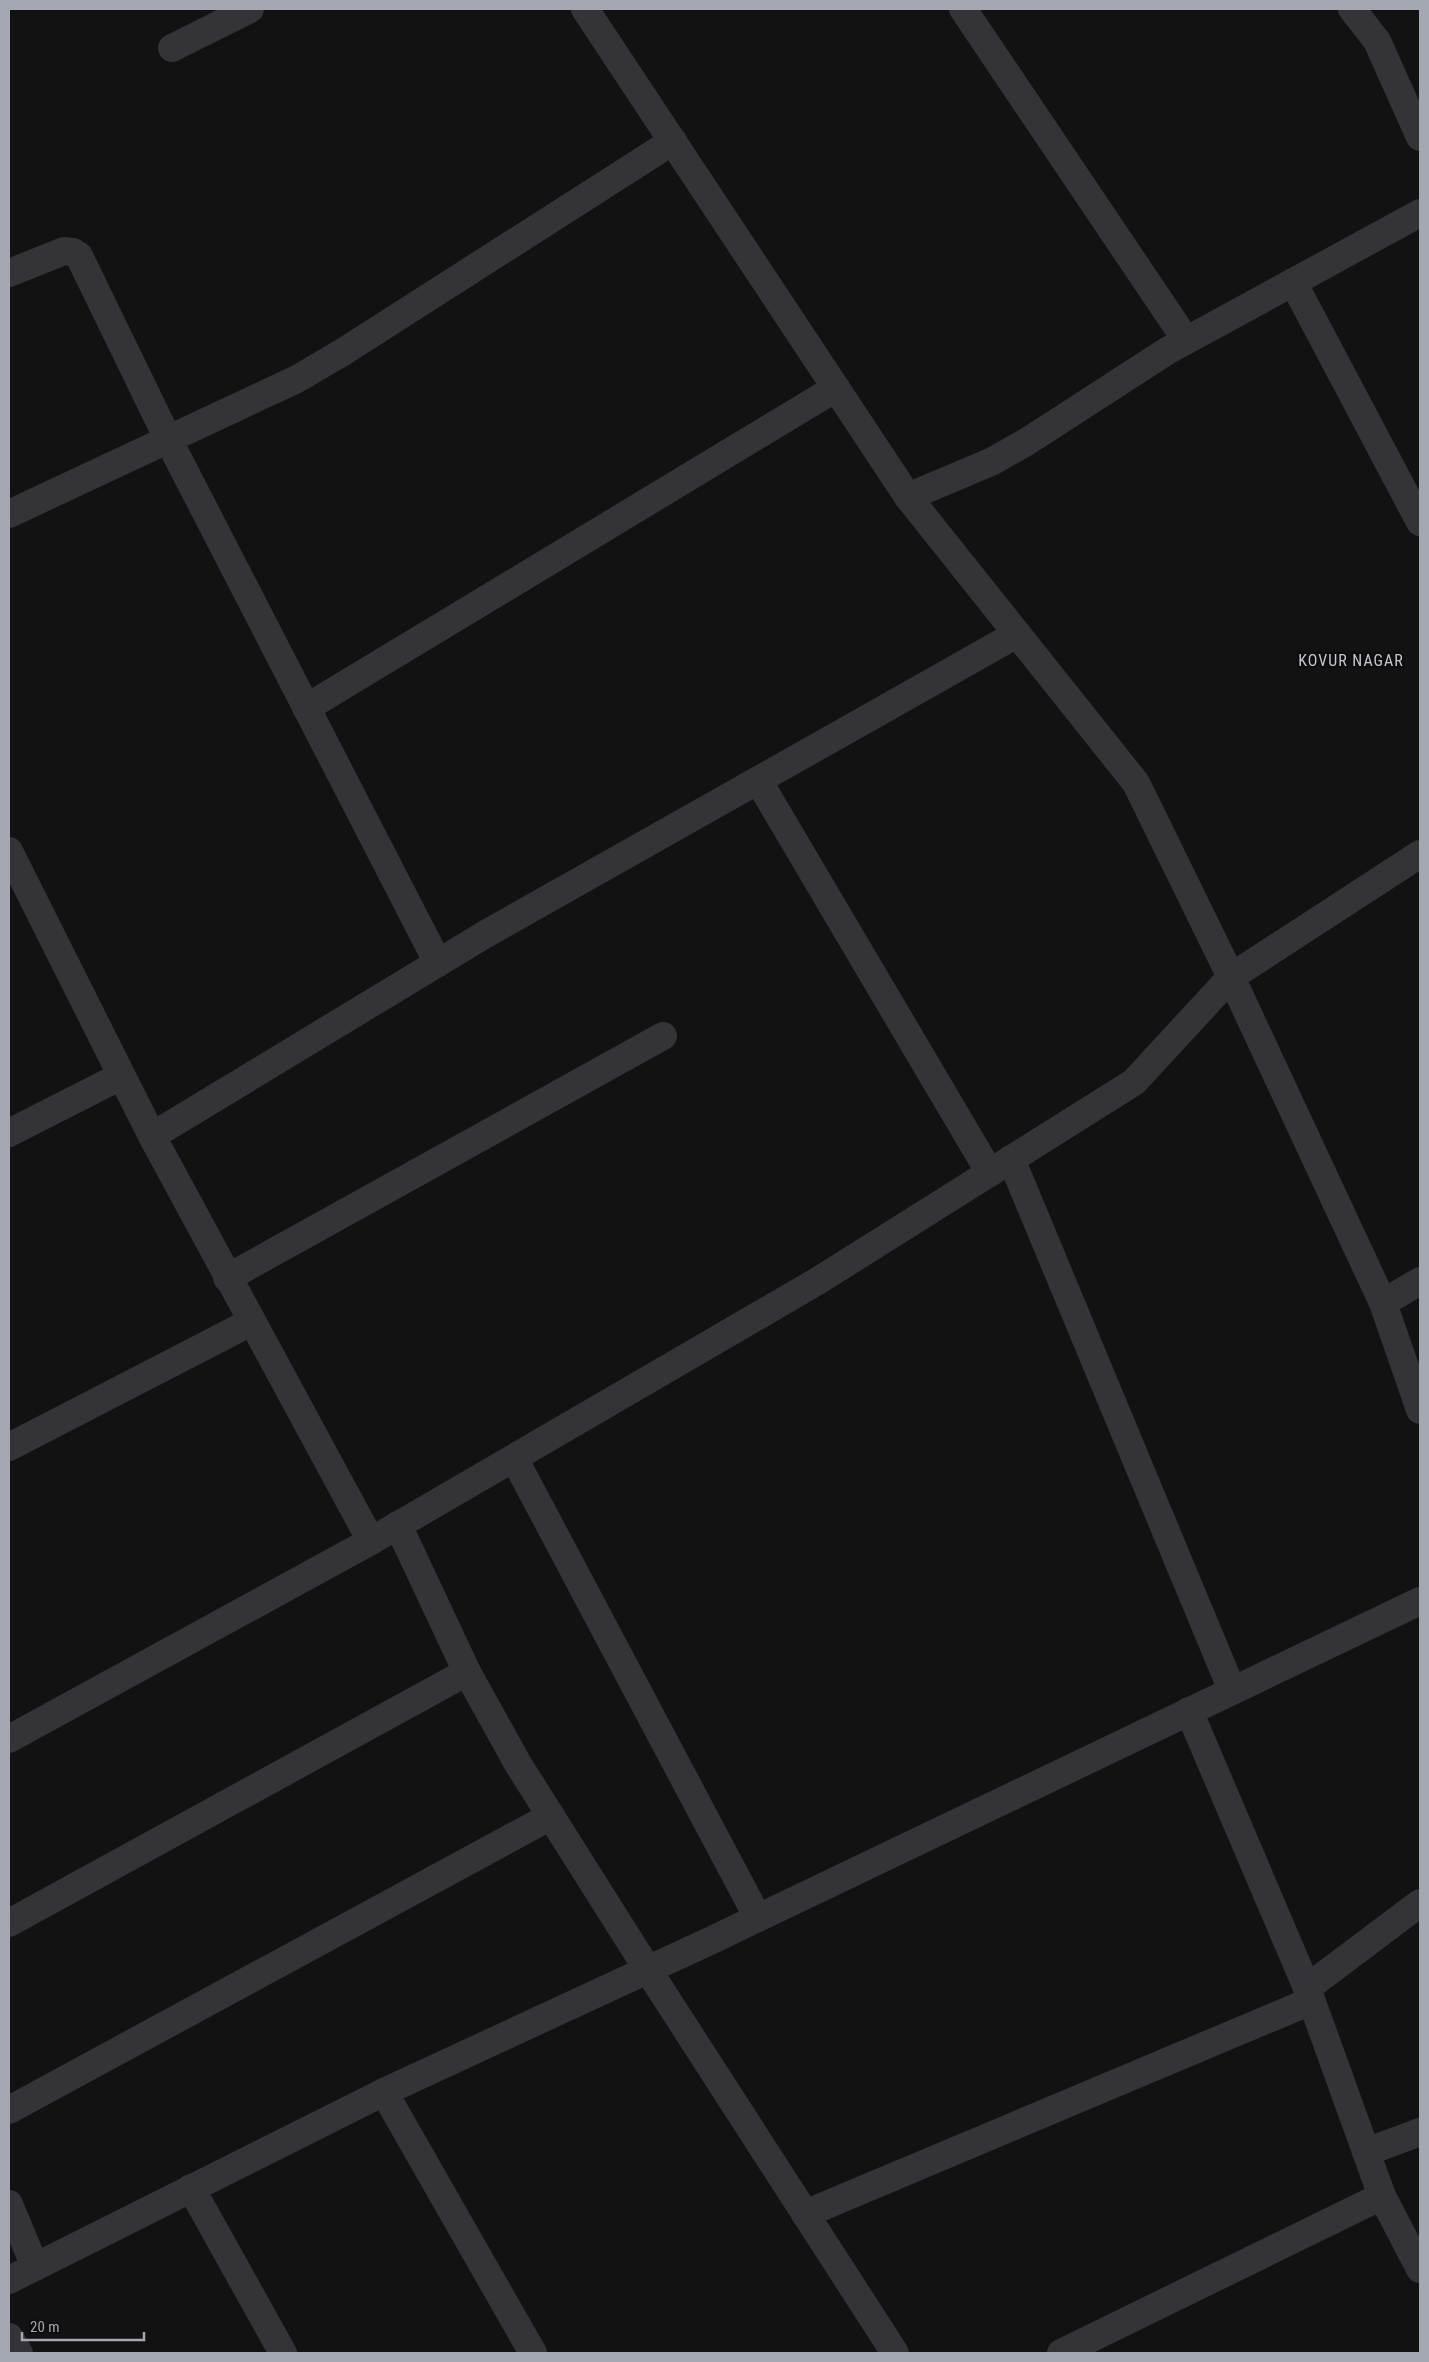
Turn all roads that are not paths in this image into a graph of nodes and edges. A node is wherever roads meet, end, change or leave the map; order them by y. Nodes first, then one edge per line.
1 (250, 9) edge
2 (585, 9) edge
3 (963, 9) edge
4 (1352, 9) edge
5 (172, 48) dead end
6 (1420, 137) edge
7 (673, 141) junction
8 (1420, 213) edge
9 (9, 273) edge
10 (1293, 282) junction
11 (1186, 340) junction
12 (836, 388) junction
13 (168, 439) junction
14 (908, 497) junction
15 (9, 514) edge
16 (1420, 522) edge
17 (1017, 634) junction
18 (306, 708) junction
19 (758, 780) junction
20 (9, 851) edge
21 (1420, 854) edge
22 (438, 963) junction
23 (1231, 977) junction
24 (663, 1036) dead end
25 (121, 1076) junction
26 (9, 1133) edge
27 (152, 1136) junction
28 (1001, 1166) junction
29 (227, 1278) junction
30 (1420, 1281) edge
31 (1383, 1303) junction
32 (251, 1322) junction
33 (1420, 1410) edge
34 (9, 1447) edge
35 (514, 1458) junction
36 (398, 1525) junction
37 (372, 1541) junction
38 (1420, 1601) edge
39 (467, 1672) junction
40 (1232, 1690) junction
41 (1189, 1711) junction
42 (9, 1739) edge
43 (551, 1816) junction
44 (1420, 1903) edge
45 (758, 1918) junction
46 (9, 1923) edge
47 (648, 1970) junction
48 (1309, 1995) junction
49 (384, 2092) junction
50 (9, 2110) edge
51 (1420, 2132) edge
52 (1366, 2152) junction
53 (191, 2188) junction
54 (1382, 2196) junction
55 (9, 2204) edge
56 (805, 2214) junction
57 (35, 2267) junction
58 (1420, 2269) edge
59 (9, 2280) edge
60 (9, 2337) edge
61 (19, 2353) edge
62 (282, 2353) edge
63 (533, 2353) edge
64 (895, 2353) edge
65 (1061, 2353) edge

1 - 5 street
2 - 7 street
3 - 11 street
4 - 6 street
7 - 12 street
7 - 13 street
8 - 10 street
9 - 13 street
10 - 11 street
10 - 16 street
11 - 14 street
12 - 14 street
12 - 18 street
13 - 15 street
13 - 18 street
14 - 17 street
17 - 19 street
17 - 23 street
18 - 22 street
19 - 22 street
19 - 28 street
20 - 25 street
21 - 23 street
22 - 27 street
23 - 28 street
23 - 31 street
24 - 29 street
25 - 26 street
25 - 27 street
27 - 29 street
28 - 35 street
28 - 40 street
29 - 32 street
30 - 31 street
31 - 33 street
32 - 34 street
32 - 37 street
35 - 36 street
35 - 45 street
36 - 37 street
36 - 39 street
37 - 42 street
38 - 40 street
39 - 43 street
39 - 46 street
40 - 41 street
41 - 45 street
41 - 48 street
43 - 47 street
43 - 50 street
44 - 48 street
45 - 47 street
47 - 49 street
47 - 56 street
48 - 52 street
48 - 56 street
49 - 53 street
49 - 63 street
51 - 52 street
52 - 54 street
53 - 57 street
53 - 62 street
54 - 58 street
54 - 65 street
55 - 57 street
56 - 64 street
57 - 59 street
60 - 61 street

